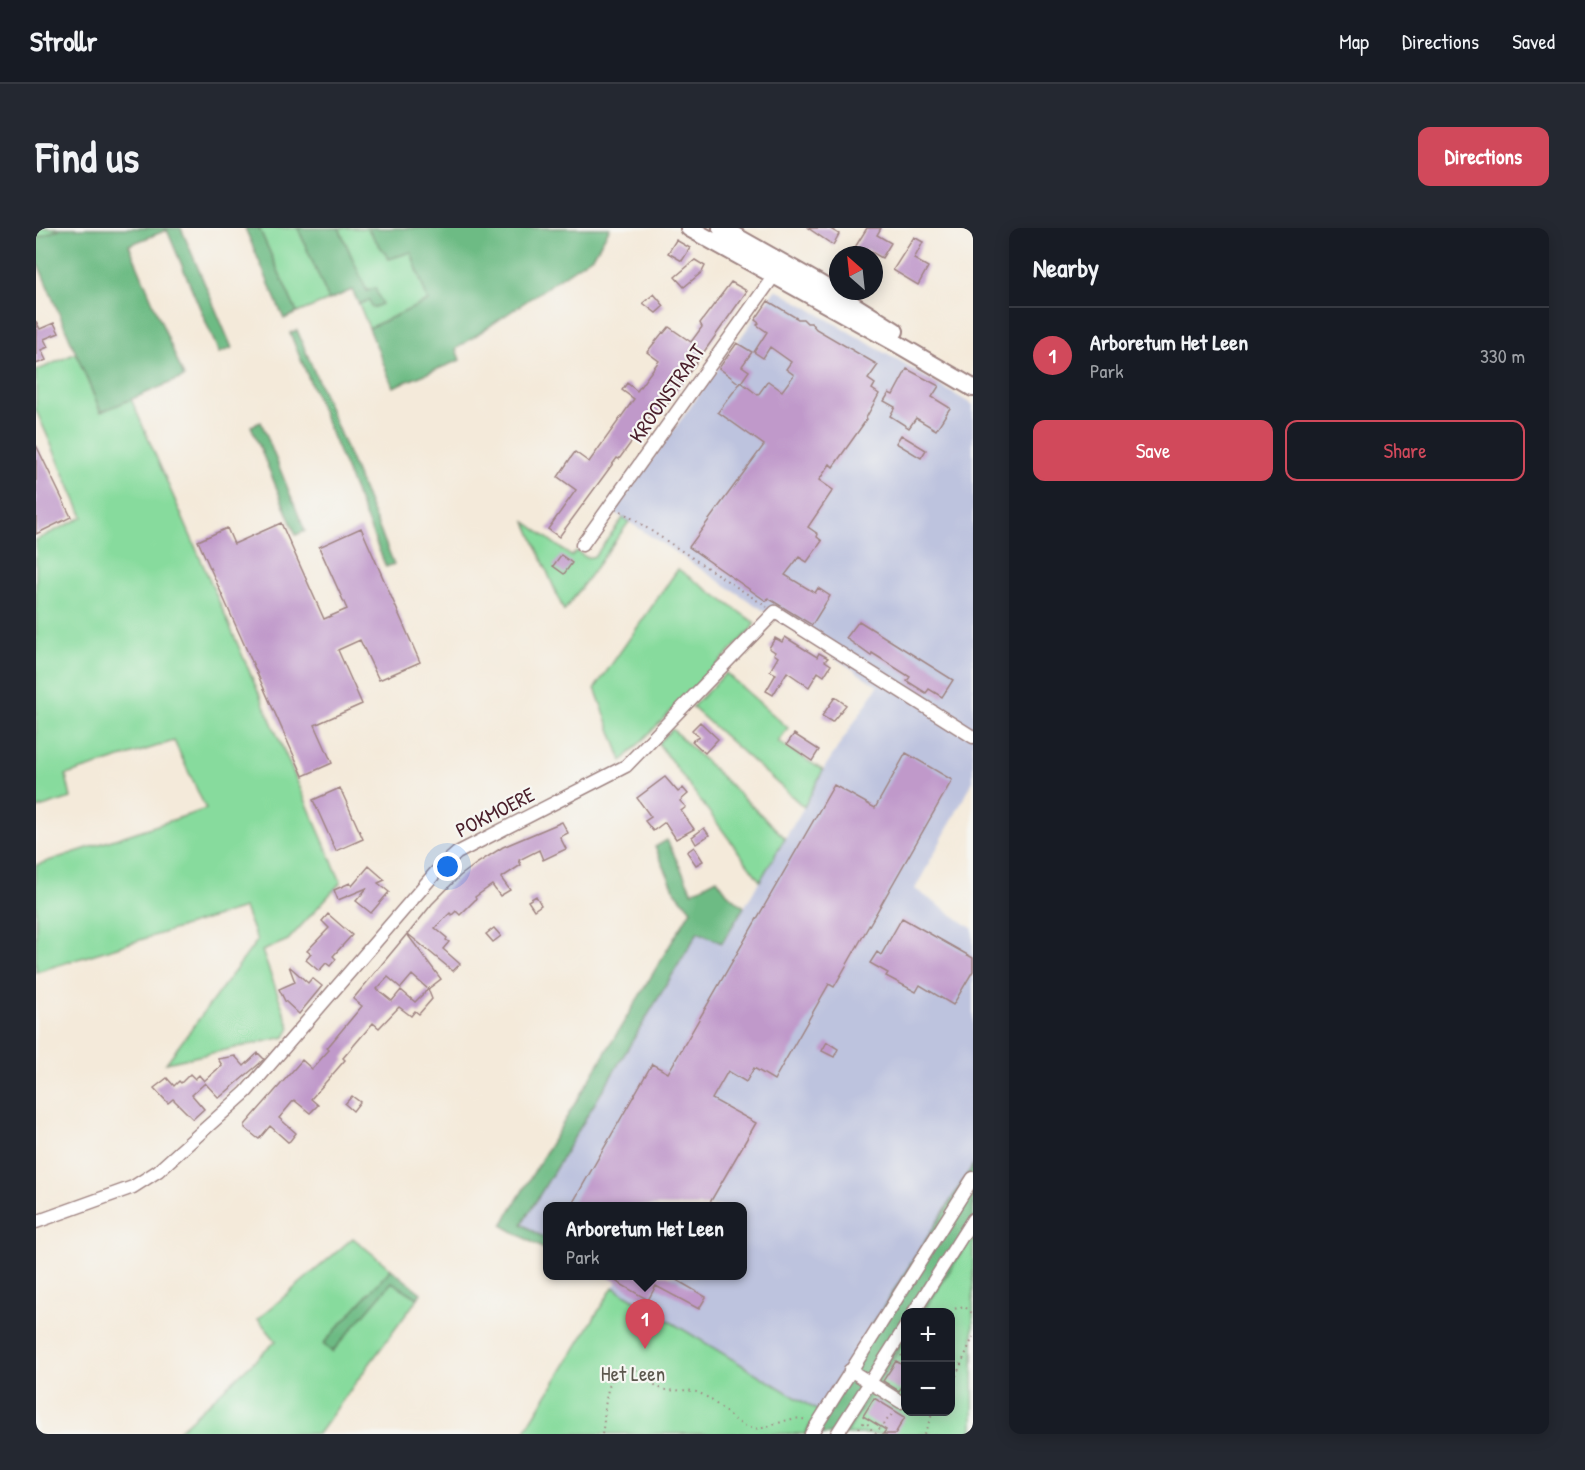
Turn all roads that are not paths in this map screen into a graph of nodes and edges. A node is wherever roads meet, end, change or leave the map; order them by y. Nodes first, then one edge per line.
1 (688, 228) edge
2 (721, 228) edge
3 (779, 269) junction
4 (871, 322) junction
5 (973, 377) edge
6 (973, 388) edge
7 (582, 545) dead end
8 (973, 737) edge
9 (973, 1178) edge
10 (973, 1219) edge
11 (36, 1222) edge
12 (917, 1308) edge
13 (901, 1334) edge
14 (850, 1370) junction
15 (870, 1382) junction
16 (901, 1402) road end
17 (823, 1431) edge

1 - 3 main road
2 - 3 main road
3 - 4 main road
3 - 7 street, KROONSTRAAT
4 - 5 main road
4 - 6 main road
8 - 11 street, POKMOERE
9 - 14 street
10 - 12 street
13 - 15 street
14 - 15 street
14 - 17 street
15 - 16 street
15 - 17 street

